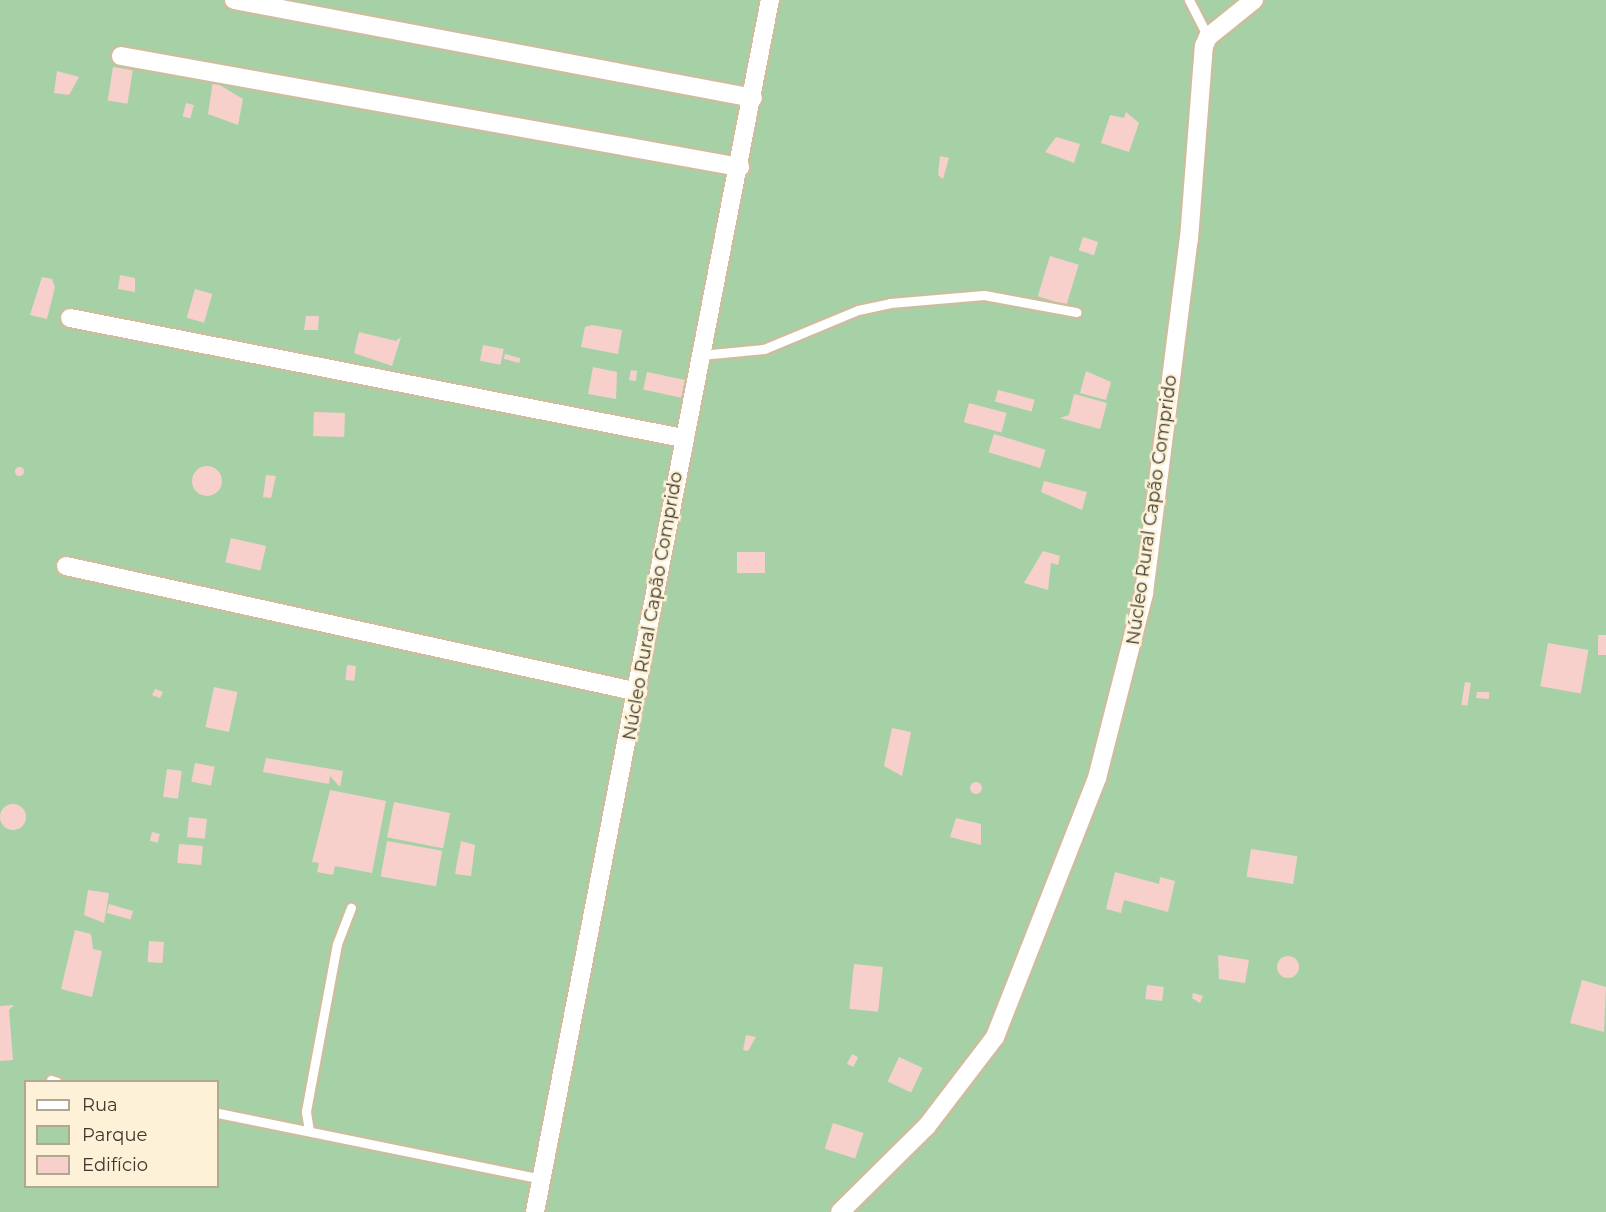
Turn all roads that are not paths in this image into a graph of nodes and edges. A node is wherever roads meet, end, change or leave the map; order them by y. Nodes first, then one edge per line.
1 (234, 0) edge
2 (770, 0) edge
3 (1190, 0) edge
4 (1254, 0) edge
5 (1208, 37) junction
6 (121, 56) dead end
7 (753, 98) junction
8 (740, 167) junction
9 (1076, 312) dead end
10 (70, 318) dead end
11 (700, 355) junction
12 (683, 438) junction
13 (66, 566) dead end
14 (638, 692) junction
15 (351, 908) dead end
16 (219, 1113) edge
17 (309, 1131) junction
18 (541, 1179) junction
19 (535, 1212) edge
20 (840, 1212) edge

1 - 7 street
2 - 7 street, Núcleo Rural Capão Comprido
3 - 5 lane
4 - 5 street
5 - 20 street, Núcleo Rural Capão Comprido
6 - 8 street
7 - 8 street, Núcleo Rural Capão Comprido
8 - 11 street, Núcleo Rural Capão Comprido
9 - 11 lane
10 - 12 street
11 - 12 street, Núcleo Rural Capão Comprido
12 - 14 street, Núcleo Rural Capão Comprido
13 - 14 street
14 - 18 street, Núcleo Rural Capão Comprido
15 - 17 lane
16 - 17 lane
17 - 18 lane
18 - 19 street, Núcleo Rural Capão Comprido

